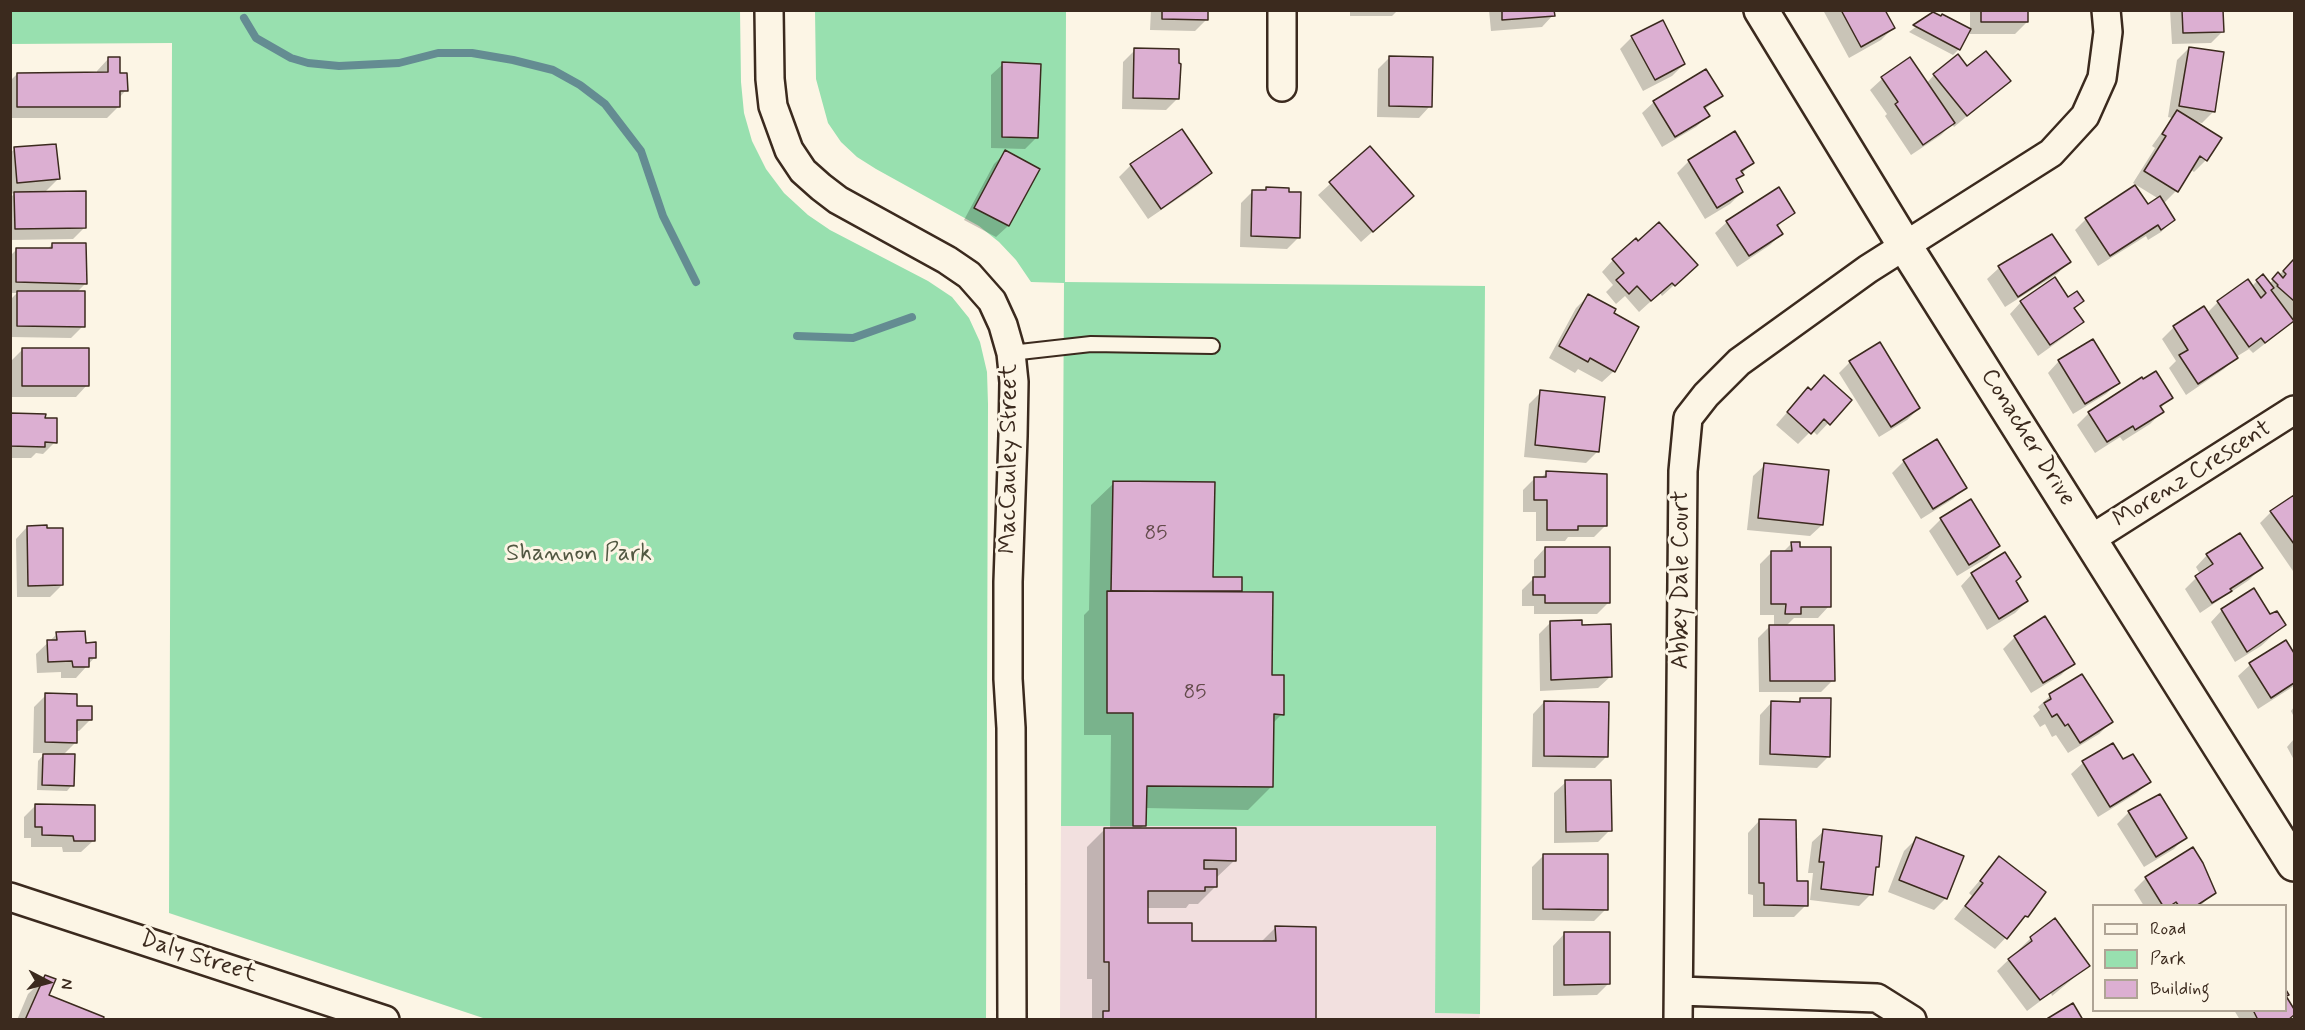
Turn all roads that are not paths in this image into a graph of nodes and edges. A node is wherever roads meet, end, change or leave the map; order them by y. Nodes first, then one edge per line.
1 (770, 10) edge
2 (1282, 10) edge
3 (1761, 10) edge
4 (2106, 10) edge
5 (1282, 87) dead end
6 (1905, 246) junction
7 (1212, 346) dead end
8 (1011, 353) junction
9 (2295, 410) edge
10 (2091, 539) junction
11 (2295, 864) edge
12 (10, 897) edge
13 (1680, 991) junction
14 (385, 1020) edge
15 (1012, 1020) edge
16 (1678, 1020) edge
17 (1912, 1020) edge

1 - 8 street, MacCauley Street
2 - 5 street
3 - 6 street, Conacher Drive
4 - 6 street
6 - 10 street, Conacher Drive
6 - 13 street, Abbey Dale Court
7 - 8 lane
8 - 15 street, MacCauley Street
9 - 10 street, Morenz Crescent
10 - 11 street, Conacher Drive
12 - 14 street, Daly Street
13 - 16 street, Abbey Dale Court
13 - 17 street

